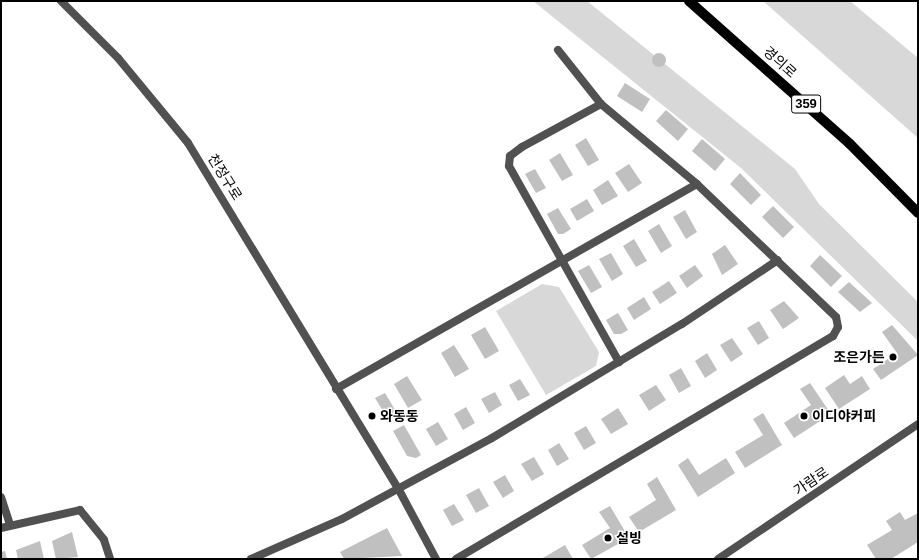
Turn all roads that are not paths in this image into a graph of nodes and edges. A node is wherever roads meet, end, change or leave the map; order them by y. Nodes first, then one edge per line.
1 (61, 1) edge
2 (689, 1) edge
3 (558, 50) dead end
4 (601, 104) junction
5 (697, 184) junction
6 (918, 213) edge
7 (778, 260) junction
8 (561, 262) junction
9 (619, 362) junction
10 (336, 389) junction
11 (918, 424) edge
12 (399, 490) junction
13 (1, 497) edge
14 (10, 525) junction
15 (1, 528) edge
16 (110, 559) edge
17 (251, 559) edge
18 (436, 559) edge
19 (456, 559) edge
20 (718, 559) edge

1 - 10 street, 천정구로
2 - 6 main road, 경의로 / 359
3 - 4 street
4 - 5 street
4 - 8 street
5 - 7 street
5 - 8 street
7 - 9 street
7 - 19 street
8 - 9 street
8 - 10 street
9 - 12 street
10 - 12 street, 천정구로
11 - 20 street, 가람로
12 - 17 street
12 - 18 street, 천정구로
13 - 14 street
14 - 15 street
14 - 16 street

